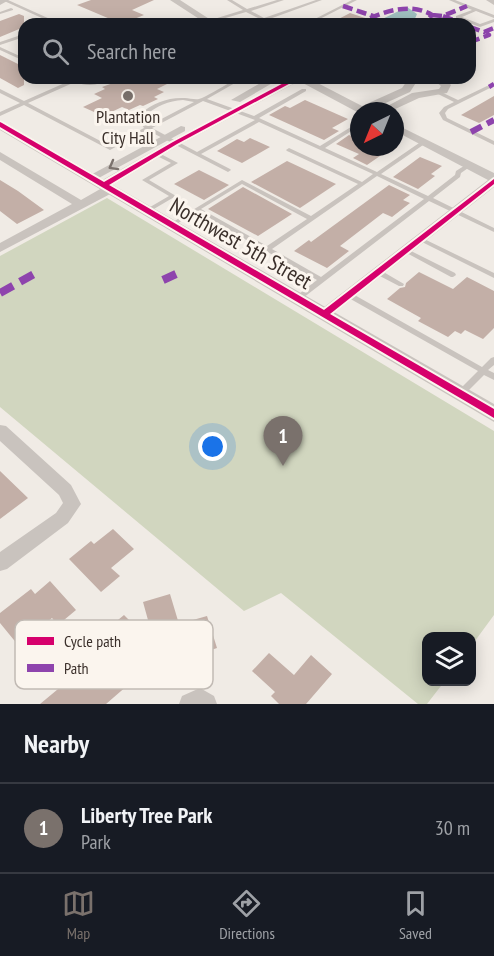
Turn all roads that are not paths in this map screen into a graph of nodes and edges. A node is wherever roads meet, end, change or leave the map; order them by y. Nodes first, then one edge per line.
1 (5, 0) edge
2 (174, 0) edge
3 (229, 0) edge
4 (282, 0) edge
5 (320, 0) edge
6 (355, 0) edge
7 (451, 0) edge
8 (489, 0) edge
9 (0, 2) edge
10 (494, 2) edge
11 (11, 9) dead end
12 (476, 10) junction
13 (248, 11) junction
14 (0, 13) edge
15 (46, 18) edge
16 (200, 18) edge
17 (224, 18) edge
18 (260, 18) edge
19 (270, 18) edge
20 (319, 18) edge
21 (460, 18) edge
22 (494, 19) edge
23 (476, 24) edge
24 (18, 37) edge
25 (0, 46) edge
26 (18, 56) edge
27 (66, 84) edge
28 (231, 84) edge
29 (266, 84) edge
30 (288, 84) edge
31 (311, 84) edge
32 (408, 84) edge
33 (445, 84) edge
34 (489, 87) dead end
35 (304, 90) dead end
36 (0, 91) edge
37 (439, 93) junction
38 (201, 100) junction
39 (381, 102) edge
40 (402, 102) edge
41 (458, 102) junction
42 (24, 104) junction
43 (350, 104) edge
44 (224, 108) junction
45 (236, 111) junction
46 (0, 114) edge
47 (257, 119) junction
48 (0, 124) edge
49 (147, 129) junction
50 (350, 130) edge
51 (404, 132) edge
52 (164, 137) junction
53 (424, 142) junction
54 (175, 143) junction
55 (494, 143) edge
56 (321, 148) junction
57 (289, 150) dead end
58 (157, 154) junction
59 (197, 154) junction
60 (0, 155) edge
61 (470, 165) junction
62 (228, 170) dead end
63 (376, 174) junction
64 (494, 179) edge
65 (101, 184) junction
66 (362, 184) junction
67 (427, 199) junction
68 (81, 204) junction
69 (197, 209) junction
70 (147, 211) junction
71 (454, 212) junction
72 (312, 219) junction
73 (171, 225) junction
74 (494, 230) edge
75 (420, 239) junction
76 (0, 248) edge
77 (267, 249) junction
78 (405, 250) junction
79 (378, 272) junction
80 (453, 275) dead end
81 (494, 276) edge
82 (321, 280) junction
83 (401, 284) dead end
84 (349, 295) junction
85 (297, 299) junction
86 (324, 314) junction
87 (494, 360) edge
88 (483, 371) junction
89 (494, 377) edge
90 (460, 394) junction
91 (494, 414) edge
92 (0, 431) edge
93 (0, 563) edge

1 - 9 street
1 - 15 lane
2 - 16 street
3 - 13 lane
4 - 13 lane
5 - 19 lane
6 - 20 lane
7 - 12 lane
8 - 10 street
11 - 14 lane
12 - 21 lane
12 - 22 lane
13 - 17 lane
13 - 18 lane
22 - 23 lane
24 - 25 lane
25 - 26 lane
27 - 42 lane
28 - 38 lane
29 - 44 street
30 - 45 street
31 - 43 street
32 - 39 street
33 - 37 street
34 - 41 lane
35 - 47 lane
36 - 42 lane
37 - 40 street
37 - 41 lane
38 - 44 lane
38 - 49 lane
38 - 49 lane
41 - 55 lane
42 - 46 lane
42 - 49 lane
44 - 45 lane
44 - 52 street
45 - 47 lane
45 - 54 street
47 - 56 lane
47 - 59 lane
48 - 65 street, Northwest 5th Street
49 - 52 lane
50 - 56 lane
51 - 53 street
52 - 54 lane
52 -> 65 street
53 - 61 street
53 - 63 lane
54 - 58 street
54 - 59 lane
56 - 63 lane
57 - 66 lane
58 - 65 street
58 - 70 lane
59 - 62 lane
60 - 68 street
61 - 64 street
61 - 67 lane
63 - 66 lane
63 - 67 lane
64 - 71 street
65 - 68 street
65 - 70 street, Northwest 5th Street
66 - 72 lane
67 - 71 lane
67 - 82 lane
68 - 76 street
69 - 72 lane
69 - 73 lane
69 - 77 lane
70 - 73 street, Northwest 5th Street
71 - 74 lane
71 - 75 street
72 - 77 lane
73 - 85 street, Northwest 5th Street
75 - 78 street
75 - 81 lane
77 - 82 lane
78 - 79 street
78 - 80 lane
79 - 83 lane
79 - 84 street
82 - 85 lane
84 - 86 street
84 - 88 lane
85 - 86 street, Northwest 5th Street
86 - 90 street, Northwest 5th Street
87 - 88 lane
88 - 89 lane
88 - 90 lane
90 - 91 street, Northwest 5th Street
92 - 93 street

